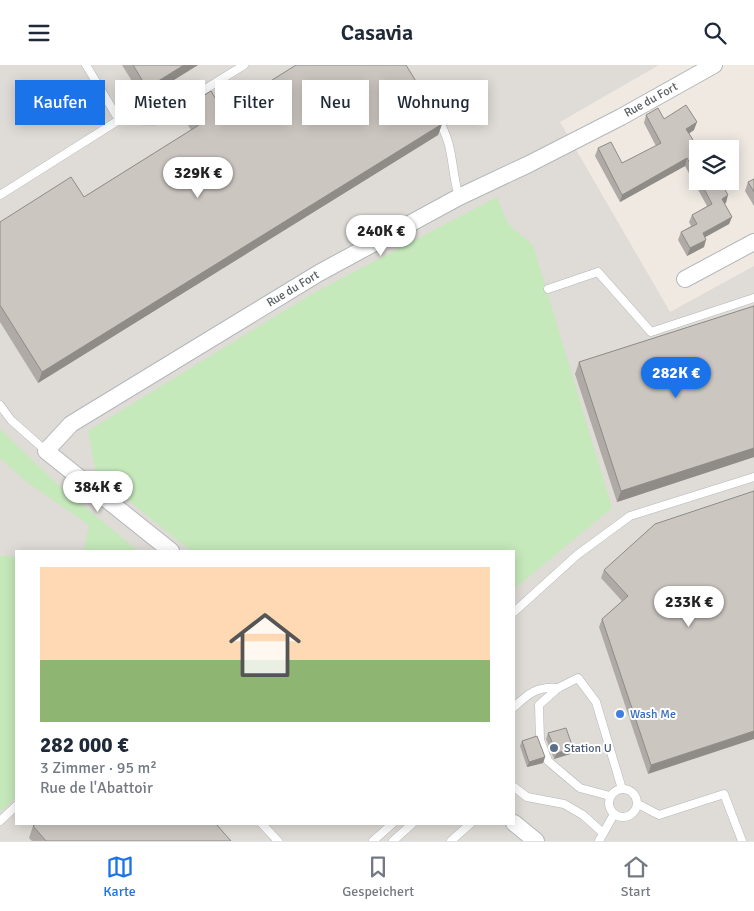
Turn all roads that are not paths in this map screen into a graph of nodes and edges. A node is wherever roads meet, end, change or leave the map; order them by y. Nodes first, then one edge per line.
1 (86, 65) edge
2 (244, 65) edge
3 (714, 65) edge
4 (205, 89) edge
5 (115, 113) edge
6 (115, 123) edge
7 (441, 125) edge
8 (0, 195) edge
9 (459, 197) junction
10 (754, 241) edge
11 (685, 279) dead end
12 (548, 289) dead end
13 (754, 298) edge
14 (0, 405) edge
15 (46, 451) junction
16 (754, 477) edge
17 (170, 550) edge
18 (515, 611) edge
19 (558, 687) junction
20 (515, 706) edge
21 (515, 788) edge
22 (622, 789) junction
23 (610, 797) junction
24 (638, 804) junction
25 (15, 807) edge
26 (614, 814) junction
27 (0, 821) edge
28 (515, 824) edge
29 (263, 825) edge
30 (391, 825) edge
31 (411, 825) edge
32 (469, 825) edge
33 (604, 833) junction
34 (278, 841) edge
35 (372, 841) edge
36 (393, 841) edge
37 (451, 841) edge
38 (536, 841) edge
39 (599, 841) edge
40 (742, 841) edge

1 - 5 lane
2 - 4 lane
3 - 9 street, Rue du Fort
6 - 8 lane
7 - 9 lane
9 - 15 street, Rue du Fort
10 - 11 street
12 - 13 lane
14 - 15 lane
15 - 17 street
16 - 18 lane
19 - 20 lane
19 - 22 lane
19 - 23 lane
21 - 33 lane
22 - 23 lane
22 - 24 lane
23 - 26 lane
24 - 26 lane
24 - 40 lane
25 - 27 lane
26 - 33 lane
28 - 38 street
29 - 34 lane
30 - 35 lane
31 - 36 lane
32 - 37 lane
33 - 39 lane

